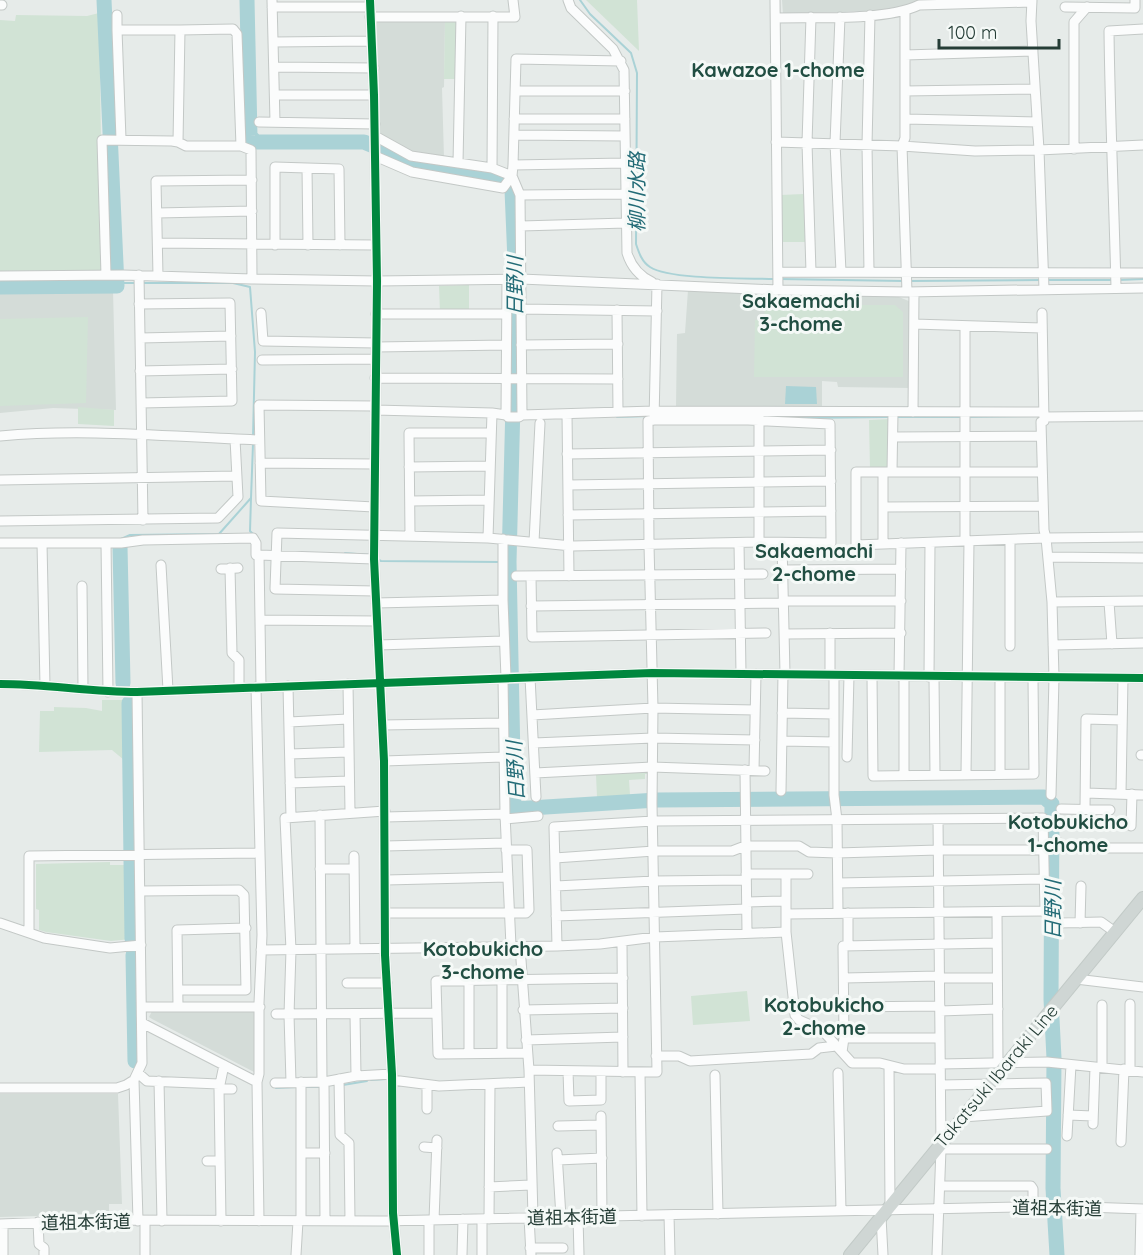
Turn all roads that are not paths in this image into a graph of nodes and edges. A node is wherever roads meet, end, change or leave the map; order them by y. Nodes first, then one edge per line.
1 (513, 0) edge
2 (568, 0) edge
3 (775, 0) edge
4 (1135, 0) edge
5 (1032, 1) edge
6 (272, 4) edge
7 (1065, 7) dead end
8 (1087, 7) junction
9 (370, 8) edge
10 (904, 12) junction
11 (117, 15) dead end
12 (870, 15) junction
13 (461, 16) junction
14 (493, 16) junction
15 (840, 16) junction
16 (811, 17) junction
17 (776, 18) junction
18 (1143, 29) edge
19 (117, 30) junction
20 (180, 30) junction
21 (371, 41) junction
22 (274, 42) junction
23 (1033, 51) junction
24 (905, 55) junction
25 (621, 60) junction
26 (274, 67) junction
27 (374, 68) junction
28 (1035, 89) junction
29 (515, 91) junction
30 (625, 91) junction
31 (905, 91) junction
32 (275, 95) junction
33 (375, 95) junction
34 (514, 119) junction
35 (625, 119) junction
36 (905, 119) junction
37 (259, 122) dead end
38 (275, 122) junction
39 (1037, 122) junction
40 (375, 124) junction
41 (514, 135) junction
42 (375, 136) junction
43 (625, 136) junction
44 (119, 139) junction
45 (178, 141) junction
46 (776, 142) junction
47 (807, 143) junction
48 (835, 143) junction
49 (867, 145) junction
50 (1111, 145) junction
51 (1143, 145) edge
52 (241, 146) junction
53 (902, 146) junction
54 (1074, 149) junction
55 (1039, 150) junction
56 (375, 156) junction
57 (426, 159) junction
58 (458, 163) junction
59 (625, 163) junction
60 (513, 165) junction
61 (307, 168) junction
62 (492, 168) junction
63 (423, 174) junction
64 (512, 176) junction
65 (252, 180) junction
66 (625, 194) junction
67 (520, 195) junction
68 (252, 212) junction
69 (157, 213) junction
70 (626, 223) junction
71 (521, 226) junction
72 (158, 243) junction
73 (252, 245) junction
74 (275, 245) junction
75 (308, 245) junction
76 (340, 245) junction
77 (376, 245) junction
78 (636, 270) junction
79 (906, 271) junction
80 (779, 272) junction
81 (811, 272) junction
82 (842, 272) junction
83 (869, 272) junction
84 (1044, 272) junction
85 (1116, 273) junction
86 (1143, 273) edge
87 (109, 275) junction
88 (139, 275) junction
89 (0, 276) edge
90 (158, 276) junction
91 (252, 279) junction
92 (514, 279) junction
93 (377, 281) junction
94 (614, 282) junction
95 (657, 284) junction
96 (1116, 288) junction
97 (1143, 288) edge
98 (1044, 289) junction
99 (778, 290) junction
100 (911, 292) junction
101 (139, 304) junction
102 (521, 309) junction
103 (617, 310) junction
104 (657, 311) junction
105 (261, 313) dead end
106 (1042, 313) dead end
107 (376, 314) junction
108 (506, 314) junction
109 (914, 324) junction
110 (965, 327) junction
111 (1042, 328) junction
112 (231, 336) junction
113 (140, 338) junction
114 (618, 344) junction
115 (376, 345) junction
116 (506, 345) junction
117 (521, 345) junction
118 (376, 359) junction
119 (262, 360) dead end
120 (232, 369) junction
121 (141, 371) junction
122 (375, 378) junction
123 (507, 379) junction
124 (522, 379) junction
125 (618, 379) junction
126 (141, 403) junction
127 (375, 408) junction
128 (618, 412) junction
129 (913, 412) junction
130 (964, 412) junction
131 (492, 413) junction
132 (567, 414) junction
133 (506, 415) junction
134 (522, 415) junction
135 (1044, 415) junction
136 (654, 416) junction
137 (893, 416) junction
138 (1143, 416) edge
139 (759, 417) junction
140 (540, 423) dead end
141 (491, 433) junction
142 (141, 435) junction
143 (0, 436) edge
144 (1041, 436) junction
145 (893, 437) junction
146 (964, 437) junction
147 (235, 439) junction
148 (260, 440) junction
149 (831, 450) junction
150 (760, 452) junction
151 (567, 454) junction
152 (649, 454) junction
153 (260, 463) junction
154 (375, 464) junction
155 (490, 466) junction
156 (409, 467) junction
157 (887, 472) junction
158 (964, 472) junction
159 (1042, 472) junction
160 (237, 476) junction
161 (142, 478) junction
162 (0, 480) edge
163 (760, 481) junction
164 (831, 481) junction
165 (649, 484) junction
166 (568, 485) junction
167 (489, 500) junction
168 (410, 501) junction
169 (1043, 506) junction
170 (374, 507) junction
171 (883, 507) junction
172 (964, 507) junction
173 (831, 511) junction
174 (759, 512) junction
175 (649, 514) junction
176 (568, 515) junction
177 (143, 520) junction
178 (0, 521) edge
179 (374, 535) junction
180 (410, 535) junction
181 (1143, 537) edge
182 (488, 538) junction
183 (1046, 538) junction
184 (503, 539) junction
185 (1010, 540) junction
186 (967, 541) junction
187 (534, 542) junction
188 (759, 542) junction
189 (0, 543) edge
190 (42, 543) junction
191 (106, 543) junction
192 (739, 543) junction
193 (782, 543) junction
194 (901, 543) junction
195 (930, 543) junction
196 (883, 544) junction
197 (649, 545) junction
198 (568, 546) junction
199 (259, 555) junction
200 (276, 555) junction
201 (1048, 557) junction
202 (374, 558) junction
203 (1143, 558) edge
204 (161, 565) dead end
205 (229, 568) dead end
206 (901, 569) junction
207 (783, 570) junction
208 (740, 574) junction
209 (763, 574) dead end
210 (650, 575) junction
211 (516, 576) dead end
212 (531, 576) junction
213 (569, 576) junction
214 (82, 586) dead end
215 (375, 591) junction
216 (503, 600) junction
217 (901, 601) junction
218 (1143, 601) edge
219 (784, 602) junction
220 (1052, 602) junction
221 (1109, 602) junction
222 (376, 603) junction
223 (740, 604) junction
224 (650, 605) junction
225 (531, 606) junction
226 (261, 620) junction
227 (377, 621) junction
228 (766, 633) dead end
229 (830, 633) junction
230 (901, 633) junction
231 (785, 634) junction
232 (741, 635) junction
233 (651, 636) junction
234 (503, 641) junction
235 (1143, 643) edge
236 (1112, 644) junction
237 (378, 645) junction
238 (1053, 645) junction
239 (1010, 646) dead end
240 (652, 673) junction
241 (741, 674) junction
242 (756, 674) junction
243 (784, 674) junction
244 (832, 675) junction
245 (849, 675) junction
246 (872, 676) junction
247 (901, 676) junction
248 (530, 677) junction
249 (932, 677) junction
250 (968, 677) junction
251 (504, 678) junction
252 (999, 678) junction
253 (1033, 678) junction
254 (1054, 678) junction
255 (1123, 678) junction
256 (1143, 678) edge
257 (380, 682) junction
258 (0, 684) edge
259 (348, 684) junction
260 (45, 686) junction
261 (288, 686) junction
262 (239, 687) junction
263 (258, 687) junction
264 (83, 689) junction
265 (168, 690) junction
266 (108, 692) junction
267 (137, 692) junction
268 (653, 708) junction
269 (755, 710) junction
270 (782, 713) junction
271 (834, 714) junction
272 (532, 715) junction
273 (348, 719) junction
274 (1122, 720) junction
275 (289, 722) junction
276 (503, 723) junction
277 (382, 725) junction
278 (653, 738) junction
279 (755, 740) junction
280 (782, 741) junction
281 (834, 742) junction
282 (534, 743) junction
283 (348, 752) junction
284 (290, 754) junction
285 (503, 757) junction
286 (847, 757) dead end
287 (384, 761) junction
288 (652, 767) junction
289 (750, 770) junction
290 (765, 771) dead end
291 (535, 773) junction
292 (966, 774) junction
293 (1000, 774) junction
294 (904, 775) junction
295 (935, 775) junction
296 (349, 781) junction
297 (290, 783) junction
298 (781, 791) dead end
299 (1086, 793) junction
300 (1121, 794) junction
301 (1132, 794) junction
302 (1051, 795) dead end
303 (1143, 795) edge
304 (536, 797) dead end
305 (1060, 809) dead end
306 (1085, 809) junction
307 (1110, 810) dead end
308 (350, 812) junction
309 (1131, 813) junction
310 (385, 814) junction
311 (1143, 814) edge
312 (320, 815) junction
313 (538, 816) dead end
314 (291, 817) junction
315 (505, 817) junction
316 (938, 819) junction
317 (745, 820) junction
318 (837, 820) junction
319 (653, 821) junction
320 (1131, 826) dead end
321 (385, 846) junction
322 (746, 846) junction
323 (1044, 846) junction
324 (506, 847) junction
325 (1143, 848) edge
326 (938, 850) junction
327 (654, 851) junction
328 (259, 853) junction
329 (837, 853) junction
330 (134, 855) junction
331 (354, 856) dead end
332 (555, 858) junction
333 (320, 869) junction
334 (354, 869) junction
335 (786, 874) junction
336 (808, 874) dead end
337 (508, 877) junction
338 (746, 877) junction
339 (1044, 879) junction
340 (386, 880) junction
341 (654, 881) junction
342 (939, 882) junction
343 (838, 883) junction
344 (556, 886) junction
345 (1081, 886) dead end
346 (140, 891) junction
347 (1143, 898) edge
348 (785, 902) junction
349 (747, 905) junction
350 (654, 912) junction
351 (997, 912) junction
352 (386, 913) junction
353 (509, 913) junction
354 (843, 913) junction
355 (939, 913) junction
356 (786, 914) junction
357 (556, 916) junction
358 (0, 923) edge
359 (1058, 923) dead end
360 (1080, 923) junction
361 (246, 928) junction
362 (29, 932) junction
363 (786, 932) junction
364 (1115, 932) junction
365 (747, 933) junction
366 (654, 938) junction
367 (622, 942) junction
368 (939, 944) junction
369 (997, 944) junction
370 (141, 945) junction
371 (849, 945) junction
372 (515, 946) junction
373 (557, 946) junction
374 (385, 948) junction
375 (321, 949) junction
376 (355, 949) junction
377 (261, 950) junction
378 (291, 950) junction
379 (940, 977) junction
380 (622, 978) junction
381 (844, 978) junction
382 (997, 978) junction
383 (1076, 979) junction
384 (521, 980) junction
385 (469, 981) junction
386 (502, 981) junction
387 (347, 983) dead end
388 (387, 983) junction
389 (1143, 987) edge
390 (178, 990) junction
391 (1130, 1004) dead end
392 (1102, 1005) dead end
393 (142, 1007) junction
394 (178, 1007) junction
395 (260, 1007) junction
396 (844, 1007) junction
397 (623, 1008) junction
398 (940, 1009) junction
399 (998, 1009) junction
400 (523, 1010) junction
401 (436, 1013) junction
402 (276, 1014) dead end
403 (322, 1014) junction
404 (355, 1014) junction
405 (289, 1015) junction
406 (388, 1015) junction
407 (142, 1023) junction
408 (623, 1037) junction
409 (844, 1038) junction
410 (940, 1038) junction
411 (526, 1040) junction
412 (839, 1049) junction
413 (469, 1053) junction
414 (502, 1053) junction
415 (526, 1053) junction
416 (656, 1056) junction
417 (1003, 1063) junction
418 (224, 1065) junction
419 (1071, 1065) junction
420 (889, 1066) junction
421 (940, 1067) junction
422 (1099, 1067) junction
423 (529, 1070) junction
424 (1127, 1070) junction
425 (568, 1071) junction
426 (601, 1072) junction
427 (623, 1072) junction
428 (640, 1072) junction
429 (1143, 1072) edge
430 (838, 1073) dead end
431 (715, 1075) dead end
432 (356, 1076) junction
433 (136, 1077) junction
434 (392, 1077) junction
435 (339, 1079) junction
436 (159, 1081) junction
437 (257, 1082) junction
438 (296, 1082) junction
439 (323, 1082) junction
440 (529, 1082) junction
441 (275, 1083) dead end
442 (990, 1083) junction
443 (427, 1084) junction
444 (490, 1084) junction
445 (941, 1085) junction
446 (219, 1087) junction
447 (0, 1088) edge
448 (232, 1089) dead end
449 (207, 1090) dead end
450 (427, 1109) dead end
451 (1068, 1115) junction
452 (963, 1117) junction
453 (558, 1126) dead end
454 (1067, 1136) dead end
455 (1121, 1142) dead end
456 (941, 1146) junction
457 (424, 1147) dead end
458 (1047, 1149) dead end
459 (301, 1153) junction
460 (325, 1153) junction
461 (602, 1158) junction
462 (207, 1161) dead end
463 (220, 1161) junction
464 (531, 1185) junction
465 (940, 1186) junction
466 (489, 1187) junction
467 (424, 1188) dead end
468 (435, 1188) junction
469 (1033, 1206) junction
470 (939, 1208) junction
471 (1142, 1209) edge
472 (841, 1211) junction
473 (886, 1211) junction
474 (718, 1214) junction
475 (669, 1215) junction
476 (602, 1216) junction
477 (642, 1216) junction
478 (531, 1217) junction
479 (561, 1217) junction
480 (578, 1217) junction
481 (463, 1219) junction
482 (486, 1219) junction
483 (394, 1220) junction
484 (432, 1220) junction
485 (142, 1221) junction
486 (162, 1221) junction
487 (221, 1221) junction
488 (259, 1221) junction
489 (299, 1221) junction
490 (326, 1221) junction
491 (350, 1221) junction
492 (38, 1222) junction
493 (1, 1224) edge
494 (563, 1248) dead end
495 (530, 1252) edge
496 (3, 1255) edge
497 (44, 1255) edge
498 (145, 1255) edge
499 (296, 1255) edge
500 (397, 1255) edge
501 (429, 1255) edge
502 (462, 1255) edge
503 (482, 1255) edge
504 (579, 1255) edge
505 (670, 1255) edge
506 (850, 1255) edge
507 (883, 1255) edge
508 (937, 1255) edge
509 (1140, 1255) edge

1 - 14 street
2 - 25 street
3 - 17 street
4 - 8 street
5 - 10 street
5 - 23 street
6 - 9 street
6 - 22 street
7 - 8 street
8 - 54 street
9 - 13 street
9 - 21 street
10 - 12 street
10 - 24 street
11 - 19 street
12 - 15 street
12 - 49 street
13 - 14 street
13 - 58 street
14 - 62 street
15 - 16 street
15 - 48 street
16 - 17 street
16 - 47 street
17 - 46 street
18 - 50 street
19 - 20 street
19 - 44 street
20 - 45 street
20 - 52 street
21 - 22 street
21 - 27 street
22 - 26 street
23 - 24 street
23 - 28 street
24 - 31 street
25 - 29 street
25 - 30 street
26 - 27 street
26 - 32 street
27 - 33 street
28 - 31 street
28 - 39 street
29 - 30 street
29 - 34 street
30 - 35 street
31 - 36 street
32 - 33 street
32 - 38 street
33 - 40 street
34 - 35 street
34 - 41 street
35 - 43 street
36 - 39 street
36 - 53 street
37 - 38 street
38 - 40 street
39 - 55 street
40 - 42 street
41 - 43 street
41 - 60 street
42 - 56 street
42 - 57 street
43 - 59 street
44 - 45 street
44 - 87 street
45 - 52 street
46 - 47 street
46 - 80 street
47 - 48 street
47 - 81 street
48 - 49 street
48 - 82 street
49 - 53 street
49 - 83 street
50 - 51 street
50 - 54 street
50 - 85 street
52 - 65 street
53 - 55 street
53 - 79 street
54 - 55 street
55 - 84 street
56 - 63 street
56 - 77 street
57 - 58 street
57 - 63 street
58 - 62 street
59 - 60 street
59 - 66 street
60 - 64 street
61 - 74 street
61 - 75 street
61 - 76 street
62 - 64 street
63 - 64 street
64 - 67 street
65 - 68 street
65 - 69 street
66 - 67 street
66 - 70 street
67 - 71 street
68 - 69 street
68 - 73 street
69 - 72 street
70 - 71 street
70 - 78 street
71 - 92 street
72 - 73 street
72 - 90 street
73 - 74 street
73 - 91 street
74 - 75 street
75 - 76 street
76 - 77 street
77 - 93 street
78 - 94 street
78 - 95 street
79 - 83 street
79 - 84 street
79 - 100 street
80 - 81 street
80 - 99 street
81 - 82 street
82 - 83 street
84 - 85 street
84 - 98 street
85 - 86 street
85 - 96 street
87 - 88 street
87 - 89 street
88 - 90 street
88 - 101 street
90 - 91 street
91 - 93 street
92 - 93 street
92 - 94 street
92 - 102 street
92 - 108 street
93 - 107 street
94 - 95 street
95 - 99 street
95 - 104 street
96 - 97 street
96 - 98 street
98 - 100 street
99 - 100 street
100 - 109 street
101 - 112 street
101 - 113 street
102 - 103 street
102 - 117 street
103 - 104 street
103 - 114 street
104 - 136 street
105 - 115 street
106 - 111 street
107 - 108 street
107 - 115 street
108 - 116 street
109 - 110 street
109 - 129 street
110 - 111 street
110 - 130 street
111 - 135 street
112 - 113 street
112 - 120 street
113 - 121 street
114 - 117 street
114 - 125 street
115 - 116 street
115 - 118 street
116 - 123 street
117 - 124 street
118 - 119 street
118 - 122 street
120 - 121 street
120 - 126 street
121 - 126 street
122 - 123 street
122 - 127 street
123 - 124 street
123 - 133 street
124 - 125 street
124 - 134 street
125 - 128 street
126 - 142 street
127 - 131 street
127 - 148 street
127 - 154 street
128 - 132 street
128 - 136 street
129 - 130 street
129 - 137 street
130 - 135 street
130 - 146 street
131 - 133 street
131 - 141 street
132 - 134 street
132 - 151 street
133 - 134 street
135 - 138 street
135 - 144 street
136 - 139 street
136 - 152 street
137 - 139 street
137 - 145 street
139 - 149 street
139 - 150 street
140 - 187 street
141 - 155 street
141 - 156 street
142 - 143 street
142 - 147 street
142 - 161 street
144 - 146 street
144 - 159 street
145 - 146 street
145 - 157 street
146 - 158 street
147 - 148 street
147 - 160 street
148 - 153 street
149 - 150 street
149 - 164 street
150 - 152 street
150 - 163 street
151 - 152 street
151 - 166 street
152 - 165 street
153 - 154 street
153 - 170 street
154 - 170 street
155 - 156 street
155 - 167 street
156 - 168 street
157 - 158 street
157 - 171 street
157 - 196 street
158 - 159 street
158 - 172 street
159 - 169 street
160 - 161 street
160 - 177 street
161 - 162 street
161 - 177 street
163 - 164 street
163 - 165 street
163 - 174 street
164 - 173 street
165 - 166 street
165 - 175 street
166 - 176 street
167 - 168 street
167 - 182 street
168 - 180 street
169 - 172 street
169 - 183 street
170 - 179 street
171 - 172 street
171 - 196 street
172 - 186 street
173 - 174 street
173 - 193 street
174 - 175 street
174 - 188 street
175 - 176 street
175 - 197 street
176 - 198 street
177 - 178 street
179 - 180 street
179 - 200 street
179 - 202 street
180 - 182 street
181 - 183 street
182 - 184 street
183 - 185 street
183 - 201 street
184 - 187 street
184 - 216 street
185 - 186 street
185 - 239 street
186 - 195 street
186 - 250 street
187 - 198 street
188 - 192 street
188 - 193 street
189 - 190 street
190 - 191 street
190 - 260 street
191 - 199 street
191 - 266 street
192 - 197 street
192 - 208 street
193 - 207 street
194 - 195 street
194 - 196 street
194 - 206 street
195 - 249 street
197 - 198 street
197 - 210 street
198 - 213 street
199 - 200 street
199 - 226 street
200 - 202 street
200 - 215 street
201 - 203 street
201 - 220 street
202 - 215 street
204 - 265 street
205 - 262 street
206 - 207 street
206 - 217 street
207 - 219 street
208 - 209 street
208 - 210 street
208 - 223 street
210 - 213 street
210 - 224 street
211 - 212 street
212 - 213 street
212 - 225 street
214 - 264 street
215 - 222 street
216 - 222 street
216 - 234 street
217 - 219 street
217 - 230 street
218 - 221 street
219 - 223 street
219 - 231 street
220 - 221 street
220 - 238 street
221 - 236 street
222 - 227 street
223 - 224 street
223 - 232 street
224 - 225 street
224 - 233 street
225 - 233 street
226 - 227 street
226 - 263 street
227 - 237 street
228 - 232 street
229 - 230 street
229 - 231 street
229 - 244 street
230 - 247 street
231 - 243 street
232 - 233 street
232 - 241 street
233 - 240 street
234 - 237 street
234 - 251 street
235 - 236 street
236 - 238 street
237 - 257 street
238 - 254 street
240 - 241 street
240 - 248 street
240 - 268 street
241 - 242 street
242 - 243 street
242 - 269 street
243 - 244 street
243 - 270 street
244 - 245 street
244 - 271 street
245 - 246 street
245 - 286 street
246 - 247 street
246 - 294 street
247 - 249 street
247 - 294 street
248 - 251 street
248 - 272 street
249 - 250 street
249 - 295 street
250 - 252 street
250 - 292 street
251 - 257 street
251 - 276 street
252 - 253 street
252 - 293 street
253 - 254 street
253 - 293 street
254 - 255 street
254 - 302 street
255 - 256 street
255 - 274 street
257 - 259 street
257 - 277 street
258 - 260 street
259 - 261 street
259 - 273 street
260 - 264 street
261 - 263 street
261 - 275 street
262 - 263 street
262 - 265 street
263 - 328 street
264 - 266 street
265 - 267 street
266 - 267 street
267 - 330 street
268 - 269 street
268 - 272 street
268 - 278 street
269 - 279 street
270 - 271 street
270 - 280 street
271 - 281 street
272 - 282 street
273 - 275 street
273 - 283 street
274 - 299 street
274 - 300 street
275 - 284 street
276 - 277 street
276 - 285 street
277 - 287 street
278 - 279 street
278 - 282 street
278 - 288 street
279 - 289 street
280 - 281 street
280 - 298 street
281 - 318 street
282 - 291 street
283 - 284 street
283 - 296 street
284 - 297 street
285 - 287 street
285 - 315 street
287 - 310 street
288 - 289 street
288 - 291 street
288 - 319 street
289 - 290 street
289 - 317 street
291 - 304 street
292 - 293 street
292 - 295 street
294 - 295 street
296 - 297 street
296 - 308 street
297 - 314 street
299 - 300 street
299 - 306 street
300 - 301 street
301 - 303 street
301 - 309 street
305 - 306 street
306 - 307 street
308 - 310 street
308 - 312 street
309 - 311 street
309 - 320 street
310 - 315 street
310 - 321 street
312 - 314 street
312 - 333 street
313 - 315 street
314 - 378 street
315 - 324 street
316 - 318 street
316 - 323 street
316 - 326 street
317 - 318 street
317 - 319 street
317 - 322 street
318 - 329 street
319 - 327 street
319 - 332 street
321 - 324 street
321 - 340 street
322 - 327 street
322 - 329 street
322 - 338 street
323 - 325 street
323 - 326 street
323 - 339 street
324 - 337 street
324 - 353 street
326 - 329 street
326 - 342 street
327 - 332 street
327 - 341 street
328 - 330 street
328 - 377 street
329 - 343 street
330 - 346 street
330 - 362 street
331 - 334 street
332 - 344 street
333 - 334 street
333 - 375 street
334 - 376 street
335 - 336 street
335 - 338 street
335 - 348 street
337 - 340 street
337 - 353 street
338 - 341 street
338 - 349 street
339 - 342 street
339 - 351 street
340 - 352 street
341 - 344 street
341 - 350 street
342 - 343 street
342 - 355 street
343 - 354 street
344 - 357 street
345 - 360 street
346 - 361 street
346 - 370 street
347 - 364 main road, Takatsuki Ibaraki Line
348 - 349 street
348 - 356 street
349 - 350 street
349 - 365 street
350 - 357 street
350 - 366 street
351 - 355 street
351 - 369 street
352 - 353 street
352 - 374 street
353 - 372 street
354 - 355 street
354 - 356 street
354 - 371 street
355 - 368 street
356 - 363 street
357 - 373 street
358 - 362 street
359 - 360 street
360 - 364 street
361 - 390 street
361 - 390 street
362 - 370 street
363 - 365 street
363 - 412 street
364 - 383 main road, Takatsuki Ibaraki Line
365 - 366 street
366 - 367 street
366 - 416 street
367 - 373 street
367 - 380 street
368 - 369 street
368 - 371 street
368 - 379 street
369 - 382 street
370 - 393 street
371 - 381 street
372 - 373 street
372 - 374 street
372 - 384 street
374 - 376 street
374 - 388 street
375 - 376 street
375 - 378 street
375 - 403 street
377 - 378 street
377 - 395 street
378 - 405 street
379 - 381 street
379 - 382 street
379 - 398 street
380 - 384 street
380 - 397 street
381 - 396 street
382 - 399 street
383 - 389 street
383 - 417 main road, Takatsuki Ibaraki Line
384 - 386 street
384 - 400 street
385 - 386 street
385 - 401 street
385 - 413 street
386 - 414 street
387 - 388 street
388 - 406 street
390 - 394 street
391 - 424 street
392 - 422 street
393 - 394 street
393 - 407 street
394 - 395 street
395 - 437 street
396 - 398 street
396 - 409 street
397 - 400 street
397 - 408 street
398 - 399 street
398 - 410 street
399 - 417 street
400 - 411 street
401 - 406 street
401 - 413 street
402 - 405 street
403 - 404 street
403 - 405 street
403 - 439 street
404 - 406 street
404 - 432 street
405 - 438 street
406 - 434 street
407 - 418 street
407 - 433 street
408 - 411 street
408 - 427 street
409 - 410 street
409 - 412 street
410 - 421 street
411 - 415 street
412 - 416 street
412 - 420 street
413 - 414 street
414 - 415 street
415 - 423 street
416 - 428 street
417 - 419 street
417 - 421 street
417 - 442 main road, Takatsuki Ibaraki Line
418 - 437 street
418 - 446 street
419 - 422 street
419 - 451 street
420 - 421 street
420 - 473 street
421 - 445 street
422 - 424 street
422 - 451 street
423 - 425 street
423 - 440 street
424 - 429 street
424 - 455 street
425 - 426 street
425 - 426 street
426 - 427 street
427 - 428 street
428 - 477 street
430 - 472 street
431 - 474 street
432 - 434 street
432 - 435 street
433 - 436 street
433 - 447 street
433 - 485 street
434 - 443 street
434 - 483 street
435 - 439 street
435 - 491 street
436 - 446 street
436 - 486 street
437 - 488 street
438 - 439 street
438 - 441 street
438 - 459 street
439 - 460 street
440 - 444 street
440 - 464 street
442 - 445 street
442 - 452 main road, Takatsuki Ibaraki Line
442 - 452 street
443 - 444 street
443 - 450 street
444 - 466 street
445 - 456 street
446 - 448 street
446 - 449 street
446 - 463 street
451 - 454 street
452 - 456 main road, Takatsuki Ibaraki Line
453 - 461 street
456 - 458 street
456 - 465 street
456 - 473 main road, Takatsuki Ibaraki Line
457 - 468 street
459 - 460 street
459 - 489 street
460 - 490 street
461 - 476 street
461 - 479 street
462 - 463 street
463 - 487 street
464 - 466 street
464 - 478 street
465 - 469 street
465 - 470 street
466 - 482 street
467 - 468 street
468 - 484 street
469 - 470 street, 道祖本街道
469 - 471 street, 道祖本街道
470 - 473 street, 道祖本街道
470 - 508 street
471 - 509 street
472 - 473 street, 道祖本街道
472 - 474 street, 道祖本街道
473 - 506 main road, Takatsuki Ibaraki Line
473 - 507 street
474 - 475 street, 道祖本街道
475 - 477 street, 道祖本街道
475 - 505 street
476 - 477 street, 道祖本街道
476 - 480 street, 道祖本街道
478 - 479 street, 道祖本街道
478 - 482 street, 道祖本街道
478 - 495 street
479 - 480 street, 道祖本街道
480 - 504 street
481 - 482 street, 道祖本街道
481 - 484 street, 道祖本街道
481 - 502 street
482 - 503 street
483 - 484 street, 道祖本街道
483 - 491 street, 道祖本街道
483 - 500 street
484 - 501 street
485 - 486 street, 道祖本街道
485 - 492 street, 道祖本街道
485 - 498 street
486 - 487 street, 道祖本街道
487 - 488 street, 道祖本街道
488 - 489 street, 道祖本街道
489 - 490 street, 道祖本街道
489 - 499 street
490 - 491 street, 道祖本街道
492 - 493 street, 道祖本街道
492 - 497 street
493 - 496 street
494 - 495 street

